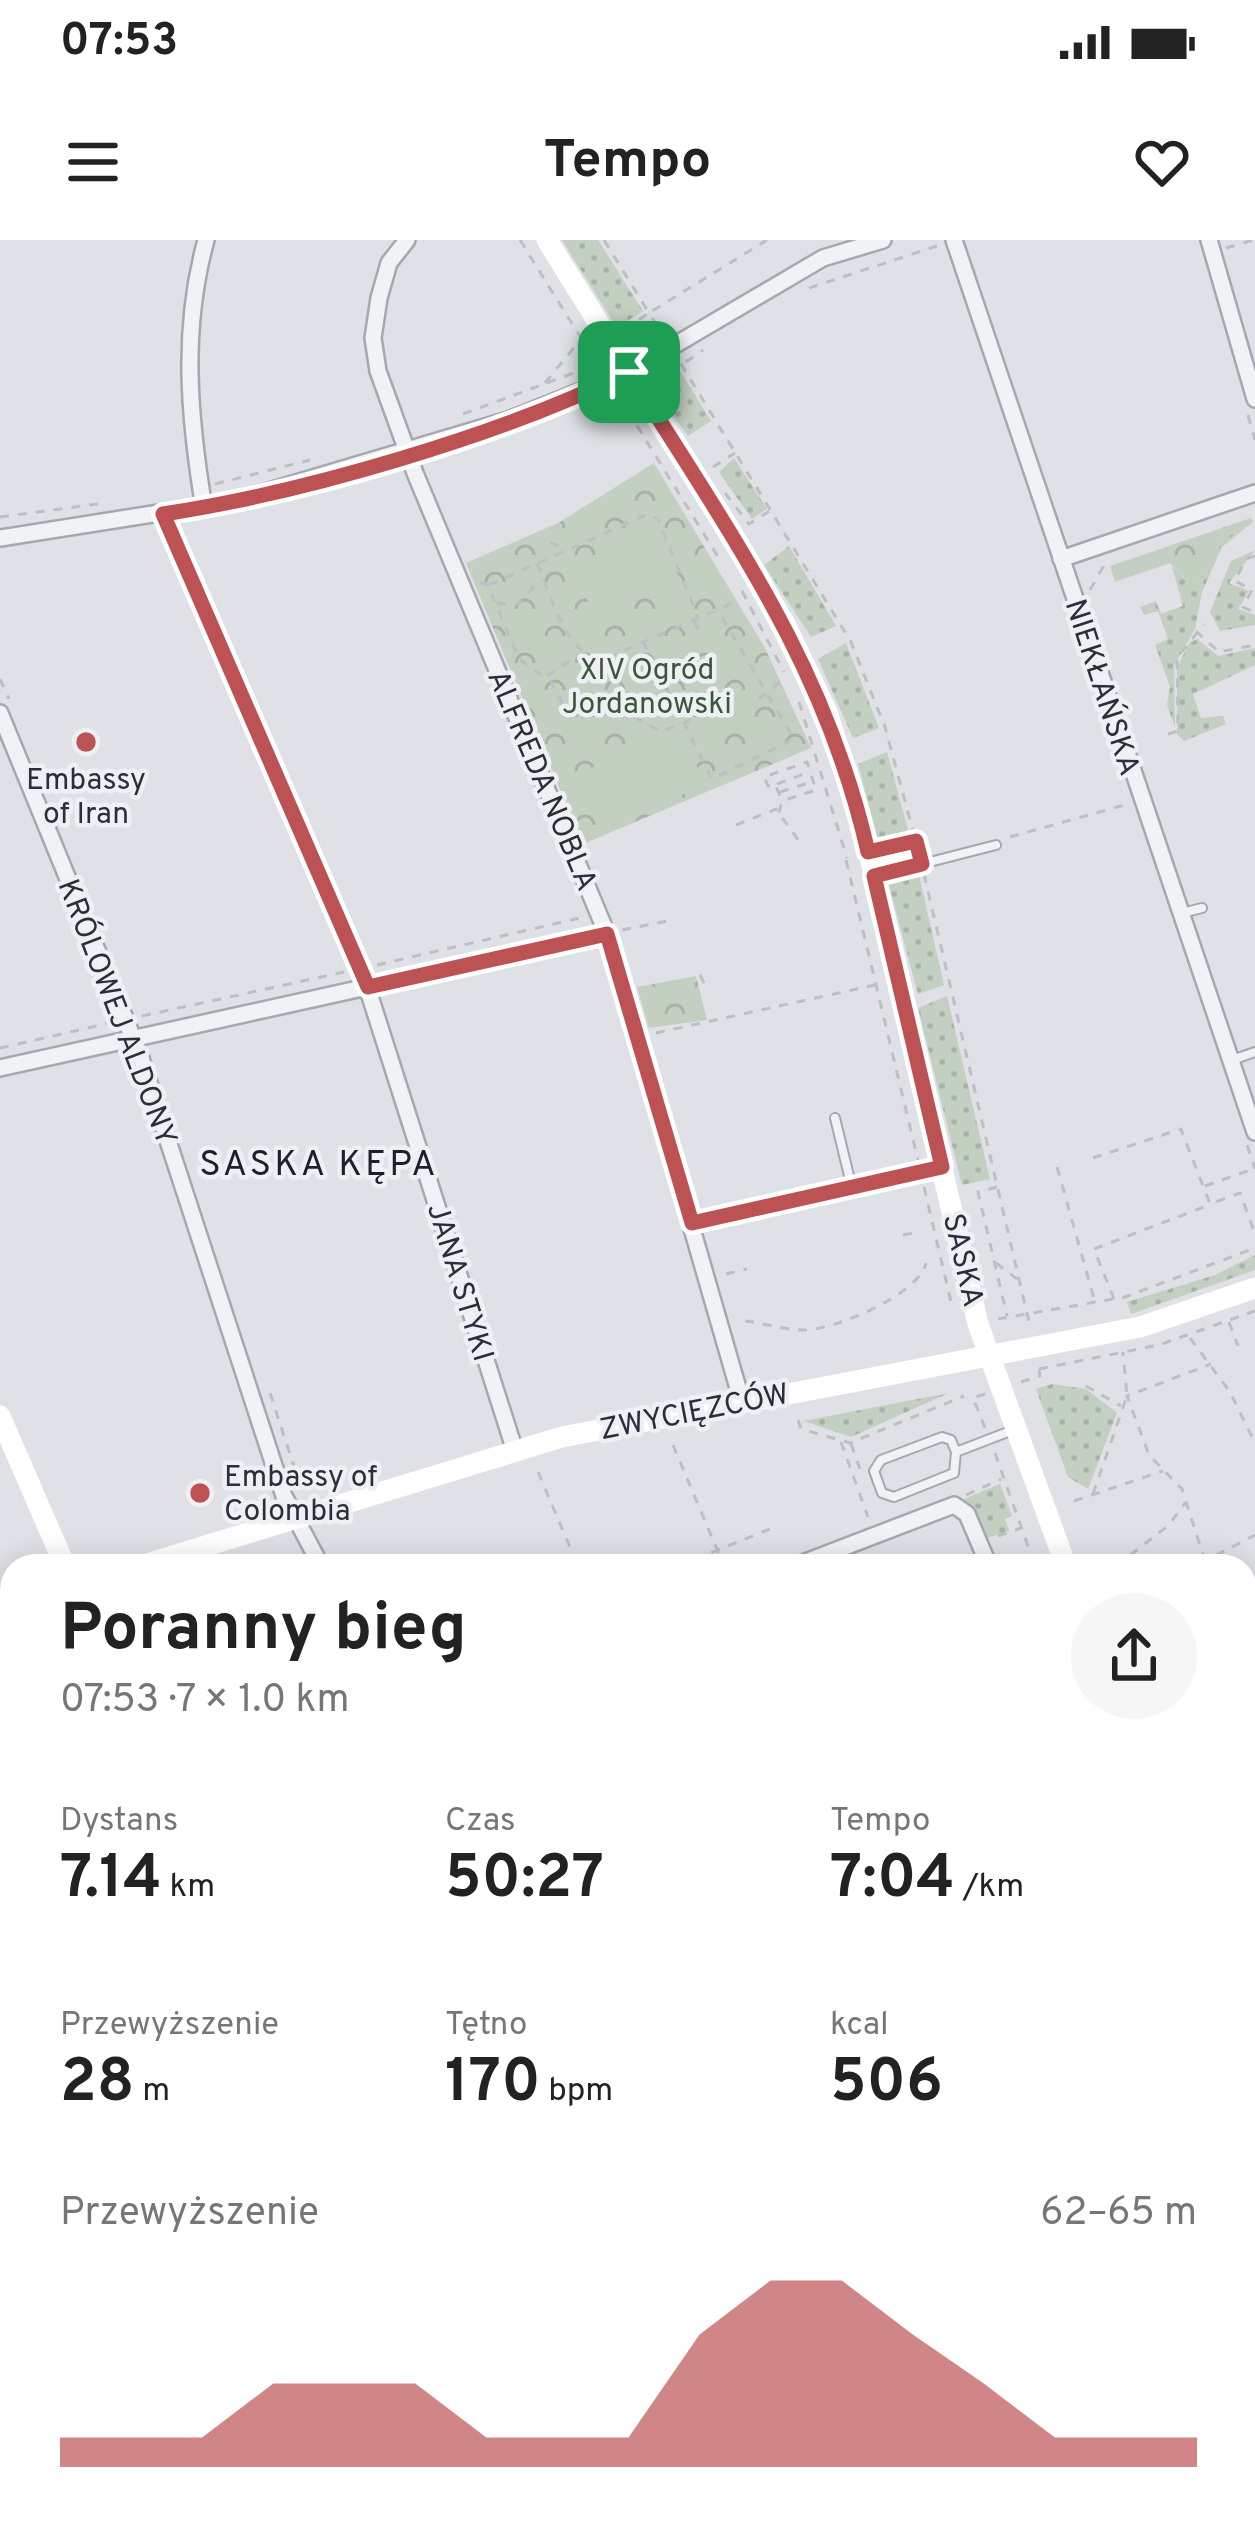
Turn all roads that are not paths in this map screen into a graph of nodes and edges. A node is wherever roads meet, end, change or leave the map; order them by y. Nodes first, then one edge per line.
1 (206, 240) edge
2 (407, 240) edge
3 (547, 240) edge
4 (884, 240) edge
5 (954, 240) edge
6 (1211, 246) edge
7 (621, 381) junction
8 (1255, 399) edge
9 (408, 454) junction
10 (1255, 493) edge
11 (204, 508) junction
12 (163, 514) junction
13 (0, 538) edge
14 (1060, 559) junction
15 (0, 713) edge
16 (995, 845) road end
17 (874, 876) junction
18 (1202, 908) dead end
19 (1180, 914) junction
20 (607, 934) junction
21 (368, 987) junction
22 (133, 1039) junction
23 (1255, 1052) edge
24 (1231, 1060) junction
25 (0, 1068) edge
26 (836, 1118) dead end
27 (1255, 1132) edge
28 (931, 1170) junction
29 (853, 1188) junction
30 (692, 1223) junction
31 (1255, 1288) edge
32 (987, 1356) junction
33 (742, 1402) junction
34 (0, 1416) edge
35 (1014, 1430) junction
36 (515, 1451) junction
37 (956, 1452) junction
38 (296, 1518) junction
39 (60, 1554) edge
40 (179, 1554) edge
41 (315, 1554) edge
42 (826, 1554) edge
43 (984, 1554) edge
44 (1061, 1554) edge

1 - 11 street
2 - 9 street, ALFREDA NOBLA
3 - 7 street, SASKA
4 - 7 street
5 - 14 street, NIEKŁAŃSKA
6 - 8 street
7 - 9 street
7 - 17 street, SASKA
9 - 11 street
9 - 20 street, ALFREDA NOBLA
10 - 14 street
11 - 12 street
12 - 13 street
12 - 21 street, JANA STYKI
14 - 19 street, NIEKŁAŃSKA
15 - 22 street, KRÓLOWEJ ALDONY
16 - 17 lane
17 - 28 street, SASKA
18 - 19 lane
19 - 24 street, NIEKŁAŃSKA
20 - 21 street
20 - 30 street, ALFREDA NOBLA
21 - 22 street
21 - 36 street, JANA STYKI
22 - 25 street
22 - 38 street, KRÓLOWEJ ALDONY
23 - 24 lane
24 - 27 street, NIEKŁAŃSKA
26 - 29 lane
28 - 29 lane
28 - 32 street, SASKA
29 - 30 lane
30 - 33 street, ALFREDA NOBLA
31 - 32 street, ZWYCIĘZCÓW
32 - 33 street, ZWYCIĘZCÓW
32 - 35 street, SASKA
33 - 36 street, ZWYCIĘZCÓW
34 - 39 street
35 - 37 lane
35 - 44 street, SASKA
36 - 38 street, ZWYCIĘZCÓW
37 - 37 lane
38 - 40 street, ZWYCIĘZCÓW
38 - 41 street, KRÓLOWEJ ALDONY
42 - 43 street

